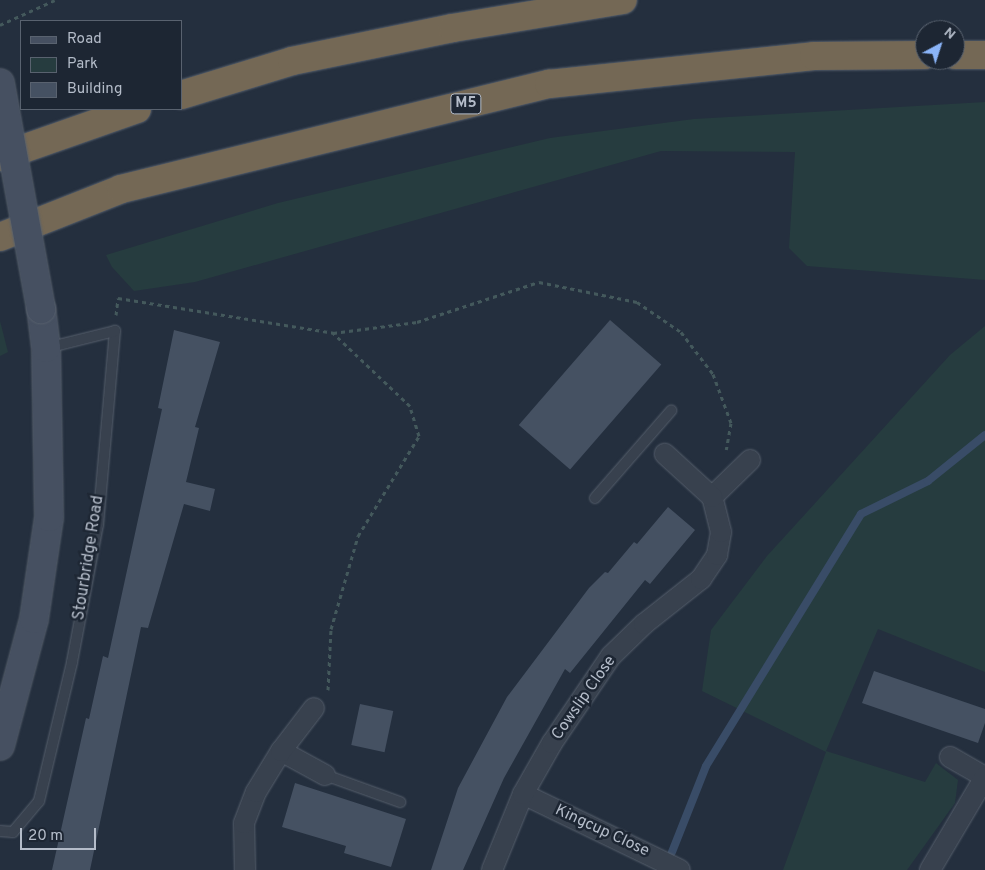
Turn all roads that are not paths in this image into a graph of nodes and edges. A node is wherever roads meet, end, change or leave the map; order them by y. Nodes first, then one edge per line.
1 (623, 0) edge
2 (915, 55) edge
3 (965, 55) edge
4 (985, 55) edge
5 (0, 82) edge
6 (182, 95) edge
7 (135, 110) edge
8 (0, 156) edge
9 (0, 237) edge
10 (46, 348) junction
11 (671, 411) dead end
12 (647, 439) junction
13 (666, 454) joint
14 (750, 460) dead end
15 (712, 497) junction
16 (595, 498) dead end
17 (314, 708) road end
18 (0, 746) edge
19 (281, 751) junction
20 (950, 757) dead end
21 (325, 775) joint
22 (985, 777) edge
23 (523, 794) junction
24 (400, 802) dead end
25 (0, 831) edge
26 (245, 870) edge
27 (492, 870) edge
28 (680, 870) edge
29 (930, 870) edge

1 - 6 highway
2 - 9 highway, M5
3 - 4 highway
5 - 10 main road, bridge
7 - 8 highway
10 - 18 main road
10 - 25 lane, Stourbridge Road
11 - 12 lane
12 - 13 lane
12 - 16 lane
13 - 15 street
14 - 15 street
15 - 23 street, Cowslip Close
17 - 19 street
19 - 21 street
19 - 26 street
20 - 22 street
21 - 24 lane
22 - 29 street
23 - 27 street, Cowslip Close
23 - 28 street, Kingcup Close

